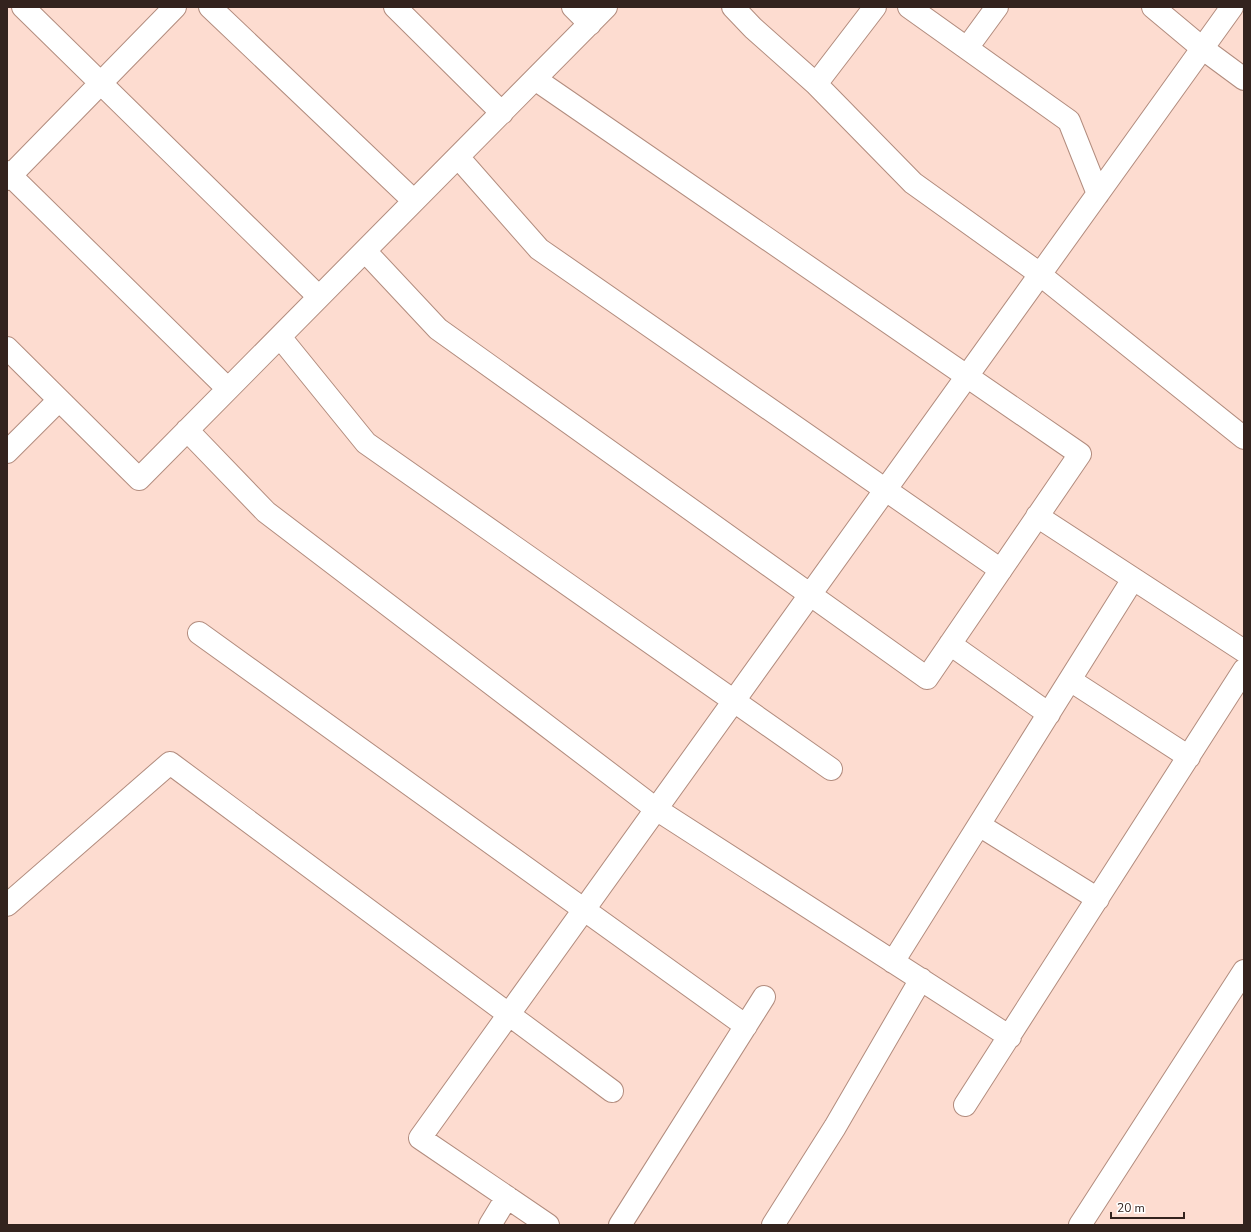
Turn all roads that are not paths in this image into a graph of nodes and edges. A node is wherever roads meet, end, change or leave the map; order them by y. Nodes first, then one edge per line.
1 (23, 7) edge
2 (175, 7) edge
3 (210, 7) edge
4 (395, 7) edge
5 (573, 7) edge
6 (606, 7) edge
7 (733, 7) edge
8 (875, 7) edge
9 (909, 7) edge
10 (997, 7) edge
11 (1153, 7) edge
12 (1232, 7) edge
13 (590, 24) junction
14 (967, 48) junction
15 (1202, 48) junction
16 (535, 79) junction
17 (1244, 80) edge
18 (101, 83) junction
19 (816, 84) junction
20 (502, 112) junction
21 (458, 157) junction
22 (8, 176) edge
23 (1098, 194) junction
24 (414, 201) junction
25 (365, 251) junction
26 (1039, 275) junction
27 (319, 297) junction
28 (280, 337) junction
29 (7, 348) edge
30 (967, 376) junction
31 (228, 388) junction
32 (59, 400) junction
33 (187, 430) junction
34 (1244, 438) edge
35 (7, 452) edge
36 (886, 490) junction
37 (1037, 516) junction
38 (1001, 570) junction
39 (1133, 579) junction
40 (810, 595) junction
41 (199, 633) dead end
42 (950, 644) junction
43 (1244, 651) edge
44 (1244, 670) edge
45 (1070, 680) junction
46 (734, 701) junction
47 (1049, 714) junction
48 (1189, 757) junction
49 (831, 769) dead end
50 (656, 809) junction
51 (979, 825) junction
52 (1098, 899) junction
53 (7, 905) edge
54 (584, 909) junction
55 (893, 962) junction
56 (1244, 971) edge
57 (921, 979) junction
58 (764, 997) dead end
59 (509, 1014) junction
60 (746, 1026) junction
61 (1010, 1037) junction
62 (612, 1091) dead end
63 (965, 1105) dead end
64 (507, 1197) junction
65 (490, 1225) edge
66 (548, 1225) edge
67 (620, 1225) edge
68 (773, 1225) edge
69 (1080, 1225) edge

1 - 18 street
2 - 18 street
3 - 24 street
4 - 20 street
5 - 13 street
6 - 13 street
7 - 19 street
8 - 19 street
9 - 14 street
10 - 14 street
11 - 15 street
12 - 15 street
13 - 16 street
14 - 23 street
15 - 17 street
15 - 23 street
16 - 20 street
16 - 30 street
18 - 22 street
18 - 27 street
19 - 26 street
20 - 21 street
21 - 24 street
21 - 36 street
22 - 31 street
23 - 26 street
24 - 25 street
25 - 27 street
25 - 40 street
26 - 30 street
26 - 34 street
27 - 28 street
28 - 31 street
28 - 46 street
29 - 32 street
30 - 36 street
30 - 37 street
31 - 33 street
32 - 33 street
32 - 35 street
33 - 50 street
36 - 38 street
36 - 40 street
37 - 38 street
37 - 39 street
38 - 42 street
39 - 43 street
39 - 45 street
40 - 42 street
40 - 46 street
41 - 54 street
42 - 47 street
44 - 48 street
45 - 47 street
45 - 48 street
46 - 49 street
46 - 50 street
47 - 51 street
48 - 52 street
50 - 54 street
50 - 55 street
51 - 52 street
51 - 55 street
52 - 61 street
53 - 59 street
54 - 59 street
54 - 60 street
55 - 57 street
56 - 69 street
57 - 61 street
57 - 68 street
58 - 60 street
59 - 62 street
59 - 64 street
60 - 67 street
61 - 63 street
64 - 65 street
64 - 66 street

